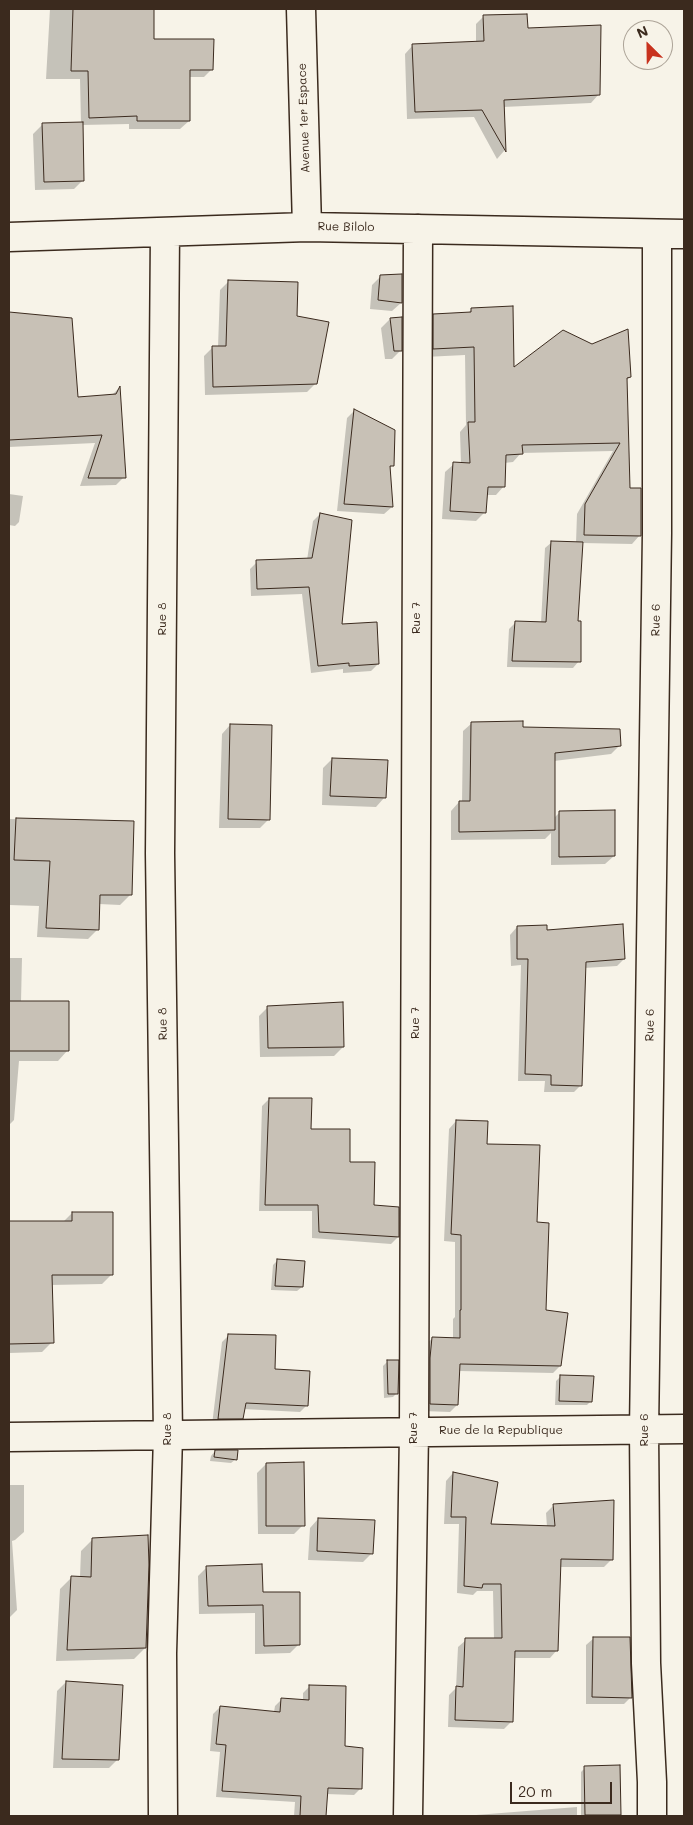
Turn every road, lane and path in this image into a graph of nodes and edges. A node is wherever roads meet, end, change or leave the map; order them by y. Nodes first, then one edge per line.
1 (301, 9) edge
2 (307, 227) junction
3 (418, 229) junction
4 (165, 232) junction
5 (657, 234) junction
6 (684, 234) edge
7 (9, 237) edge
8 (684, 1429) edge
9 (644, 1430) junction
10 (414, 1431) junction
11 (168, 1435) junction
12 (9, 1437) edge
13 (163, 1816) edge
14 (408, 1816) edge
15 (652, 1816) edge

1 - 2 street, Avenue 1er Espace
2 - 3 street, Rue Bilolo
2 - 4 street, Rue Bilolo
3 - 5 street, Rue Bilolo
3 - 10 street, Rue 7
4 - 7 street, Rue Bilolo
4 - 11 street, Rue 8
5 - 6 street, Rue Bilolo
5 - 9 street, Rue 6
8 - 9 street, Rue de la Republique
9 - 10 street, Rue de la Republique
9 - 15 street, Rue 6
10 - 11 street, Rue de la Republique
10 - 14 street, Rue 7
11 - 12 street, Rue de la Republique
11 - 13 street, Rue 8

